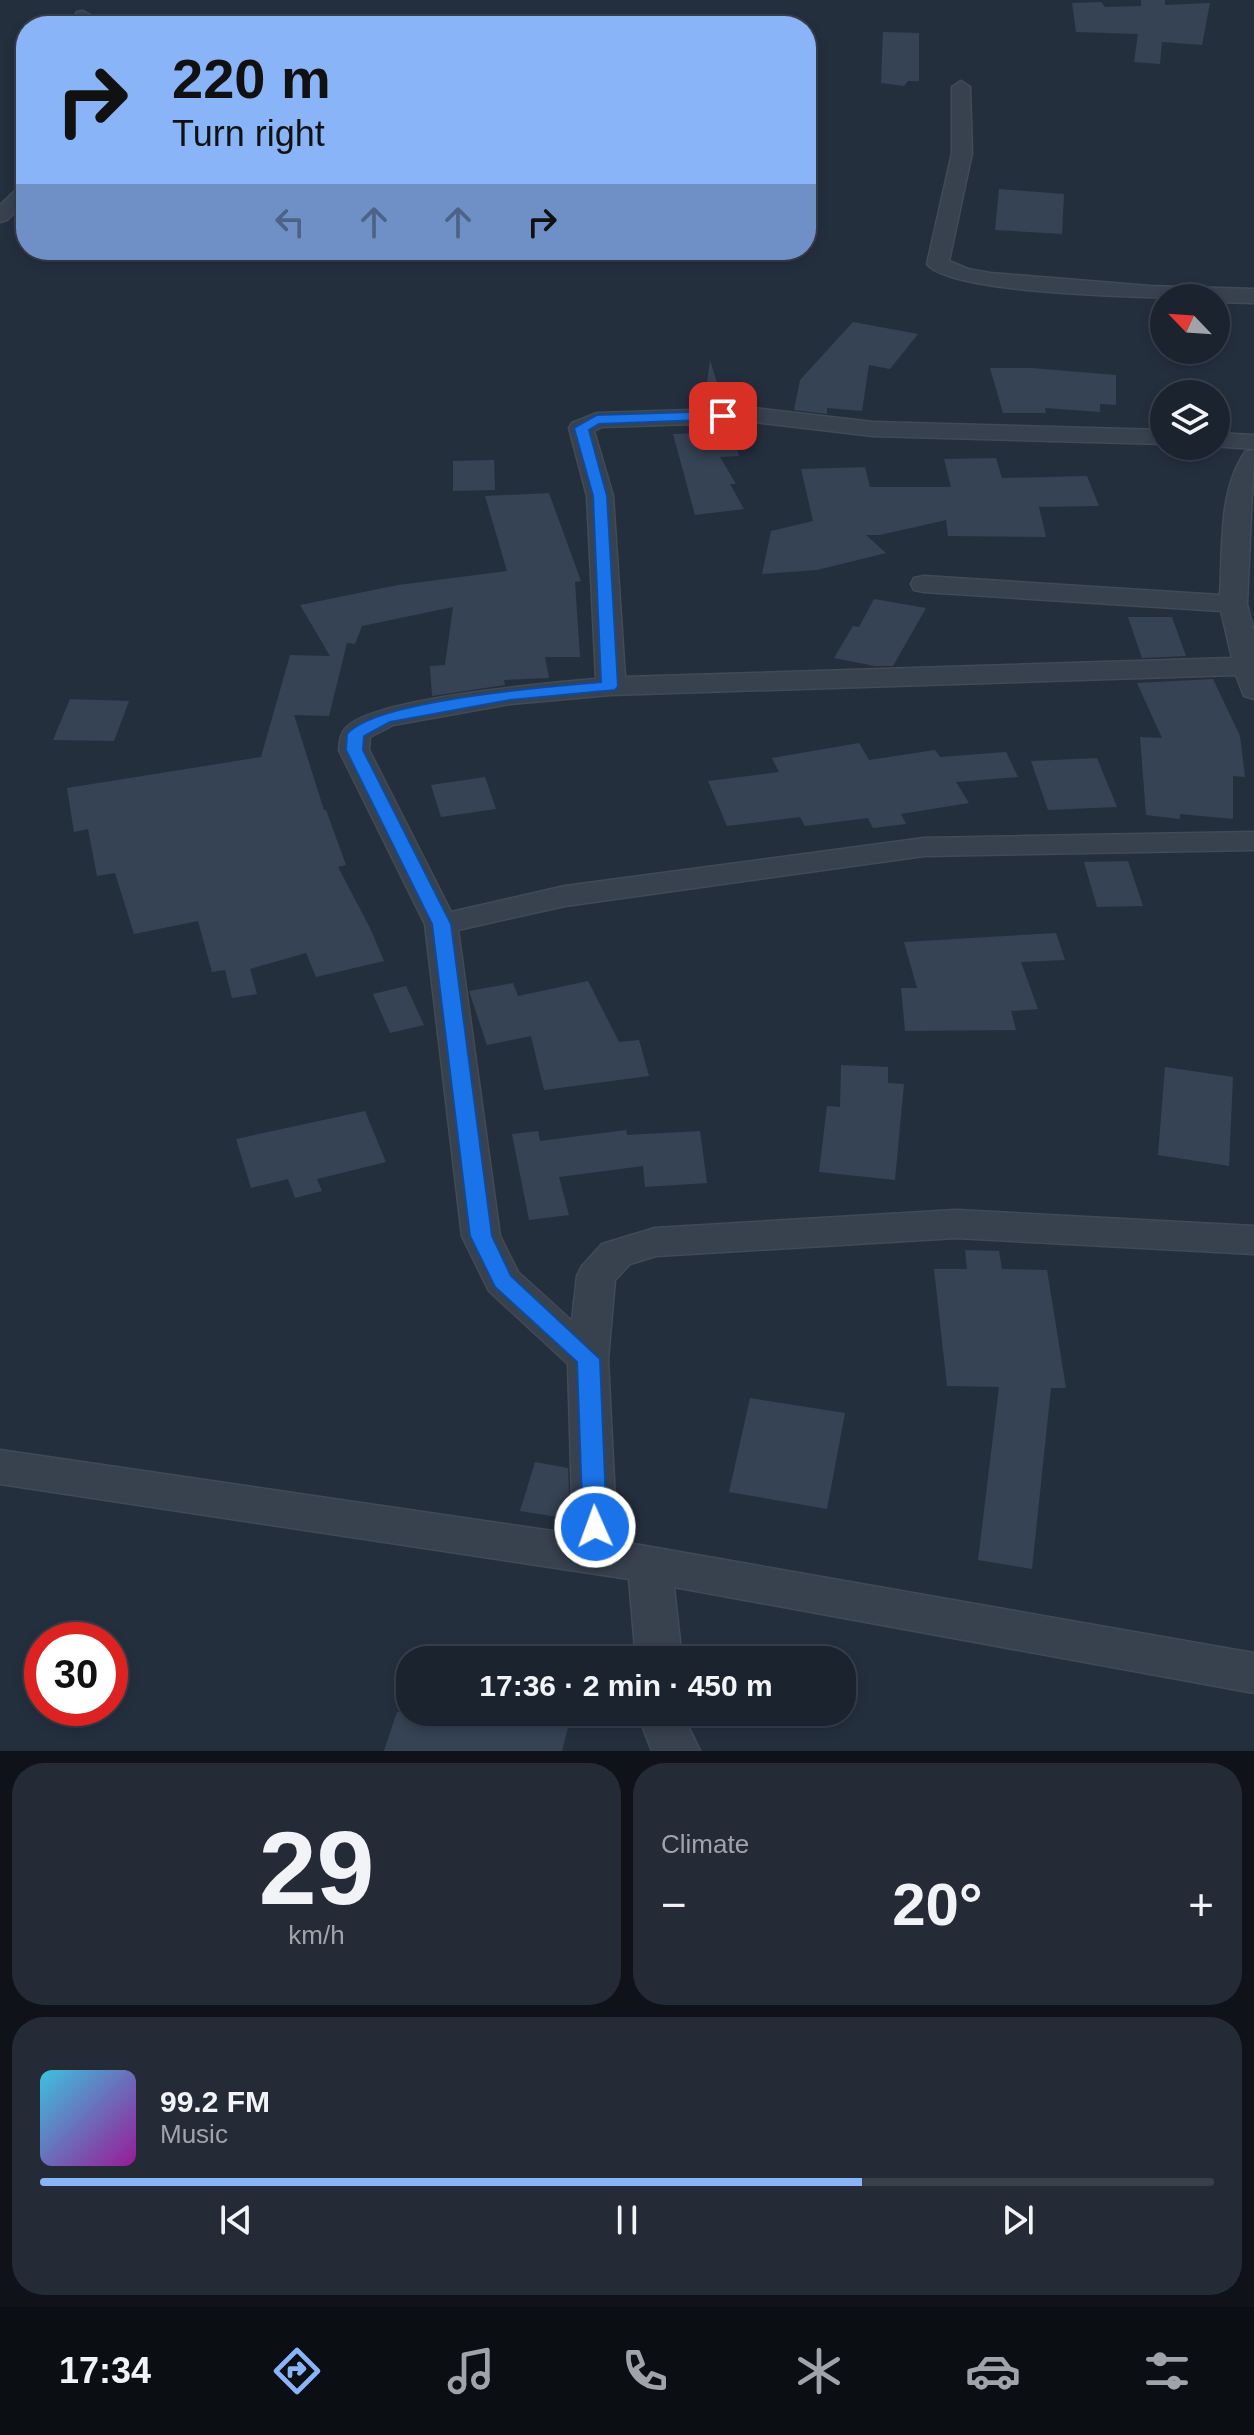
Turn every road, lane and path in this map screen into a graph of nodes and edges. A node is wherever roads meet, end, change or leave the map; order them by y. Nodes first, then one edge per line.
1 (961, 87) dead end
2 (16, 199) edge
3 (0, 216) edge
4 (1254, 296) edge
5 (1150, 437) edge
6 (1230, 441) edge
7 (1254, 442) edge
8 (1254, 457) edge
9 (924, 584) dead end
10 (1233, 604) junction
11 (1251, 678) edge
12 (610, 686) junction
13 (1254, 841) edge
14 (441, 924) junction
15 (1254, 1240) edge
16 (588, 1359) junction
17 (0, 1467) edge
18 (596, 1555) junction
19 (650, 1565) junction
20 (658, 1646) edge
21 (1254, 1673) edge
22 (666, 1726) edge
23 (676, 1751) edge

1 - 4 street
2 - 3 street
5 - 12 street
6 - 7 street
8 - 10 street
9 - 10 street
10 - 11 street
11 - 12 street
12 - 14 street
13 - 14 street
14 - 16 street
15 - 16 street
16 - 18 street
17 - 18 street
18 - 19 street
19 - 20 street
19 - 21 street
22 - 23 street

